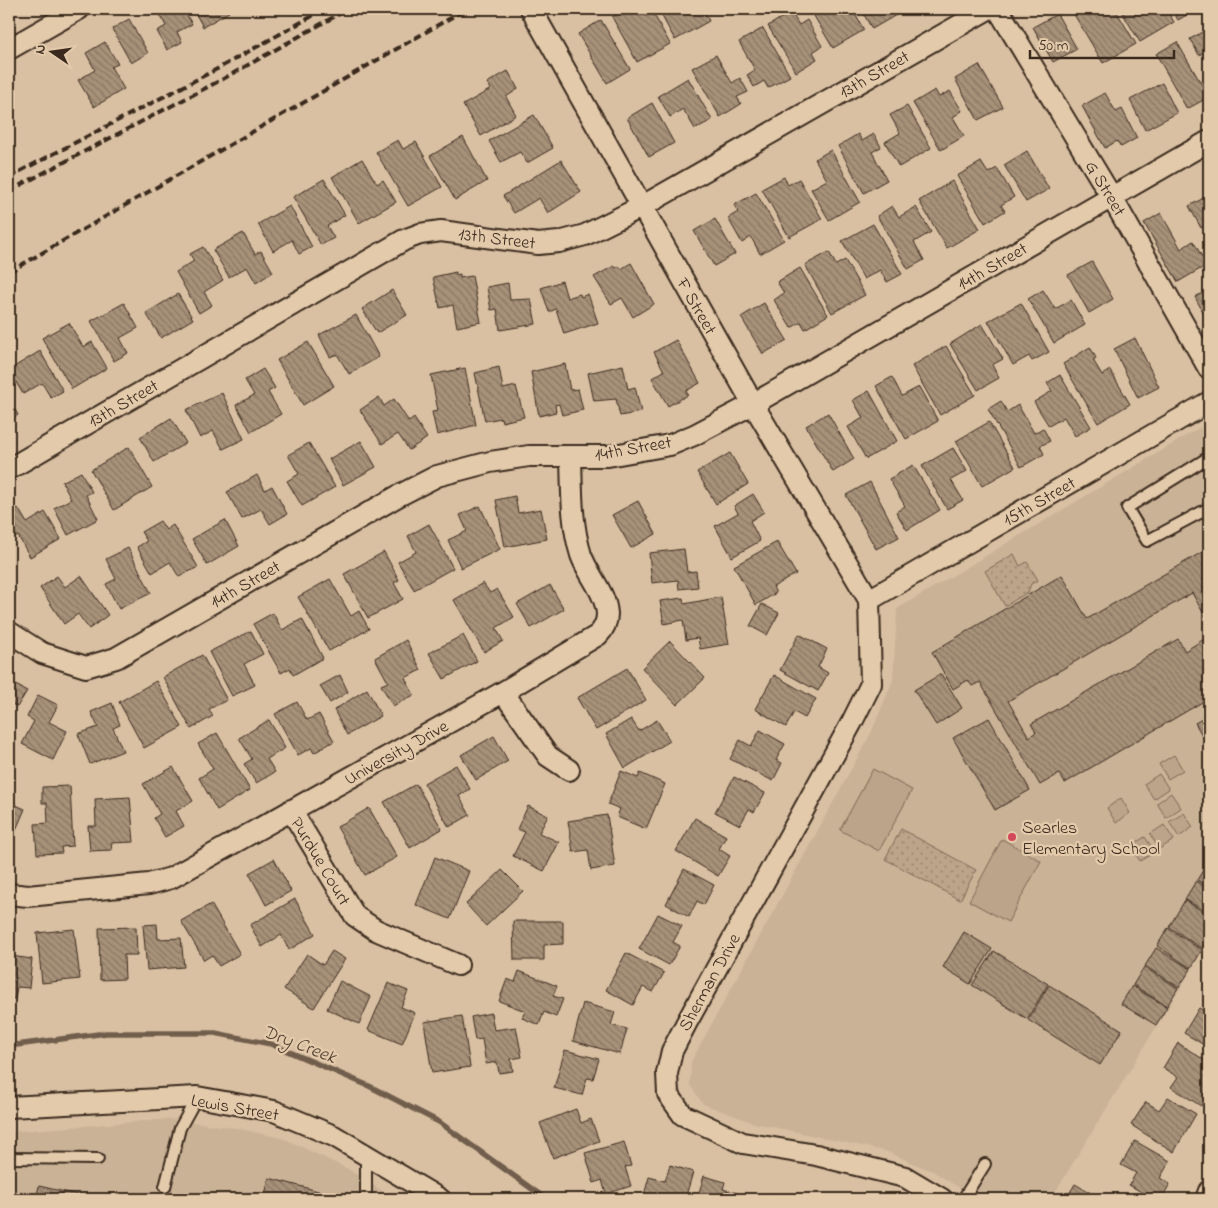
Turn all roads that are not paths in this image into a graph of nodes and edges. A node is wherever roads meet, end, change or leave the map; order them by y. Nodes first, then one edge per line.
1 (532, 9) edge
2 (988, 9) edge
3 (998, 9) edge
4 (71, 11) edge
5 (9, 49) edge
6 (1209, 141) edge
7 (1112, 196) junction
8 (640, 207) junction
9 (1209, 369) edge
10 (1209, 402) edge
11 (753, 404) junction
12 (572, 456) junction
13 (1209, 457) edge
14 (9, 469) edge
15 (1209, 508) edge
16 (869, 600) junction
17 (9, 632) edge
18 (503, 692) junction
19 (569, 770) dead end
20 (291, 810) junction
21 (9, 894) edge
22 (458, 965) dead end
23 (197, 1097) junction
24 (9, 1107) edge
25 (366, 1155) junction
26 (9, 1158) edge
27 (98, 1159) dead end
28 (984, 1164) dead end
29 (165, 1187) dead end
30 (1209, 1191) edge
31 (366, 1199) edge
32 (440, 1199) edge
33 (942, 1199) edge
34 (963, 1199) edge
35 (1206, 1199) edge

1 - 8 street, F Street
2 - 8 street, 13th Street
3 - 7 street, G Street
4 - 5 street
6 - 7 street, 14th Street
7 - 9 street, G Street
7 - 11 street, 14th Street
8 - 11 street, F Street
8 - 14 street, 13th Street
10 - 16 street, 15th Street
11 - 12 street, 14th Street
11 - 16 street, F Street
12 - 17 street, 14th Street
12 - 18 street, University Drive
13 - 15 lane
16 - 33 street, Sherman Drive
18 - 19 street
18 - 20 street, University Drive
20 - 21 street, University Drive
20 - 22 street, Purdue Court
23 - 24 street, Lewis Street
23 - 25 street, Lewis Street
23 - 29 lane
25 - 31 lane
25 - 32 street, Lewis Street
26 - 27 lane
28 - 34 lane
30 - 35 street

